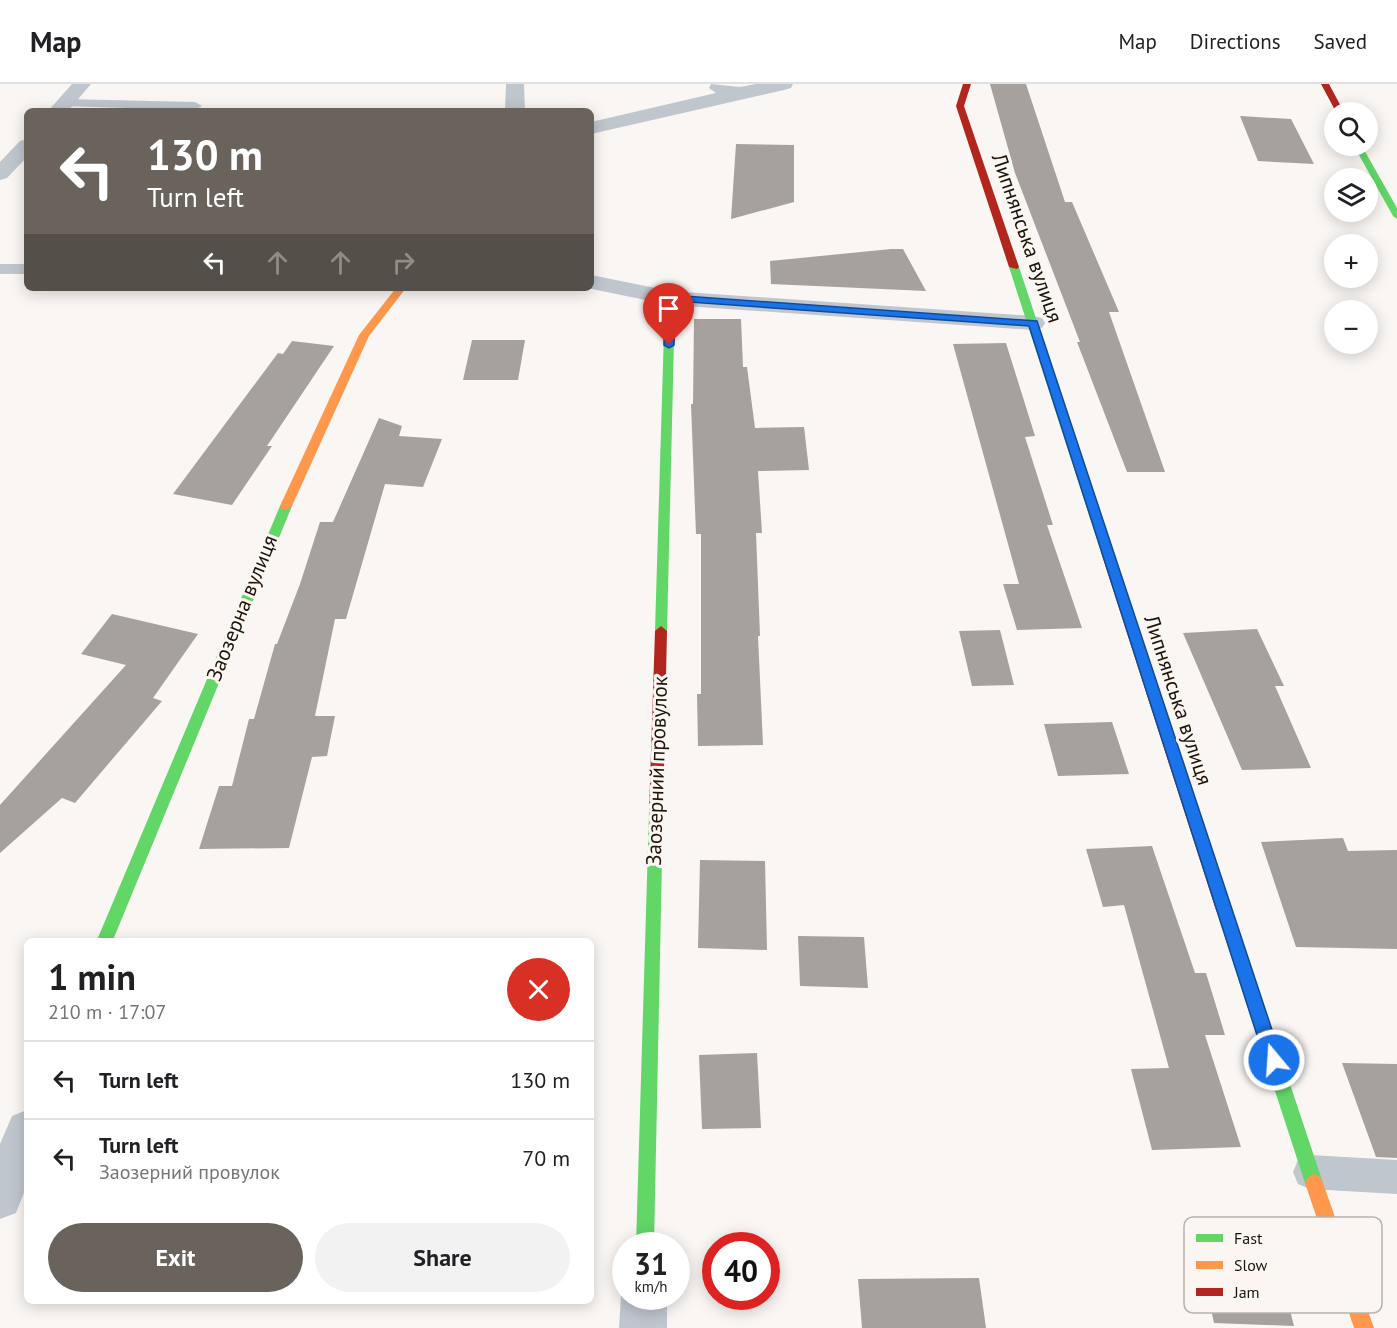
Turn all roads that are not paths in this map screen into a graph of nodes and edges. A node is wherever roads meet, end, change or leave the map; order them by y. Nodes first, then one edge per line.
1 (82, 84) edge
2 (515, 84) edge
3 (696, 84) edge
4 (784, 84) edge
5 (967, 84) edge
6 (1325, 84) edge
7 (740, 93) junction
8 (1335, 102) edge
9 (195, 106) dead end
10 (61, 107) edge
11 (515, 108) edge
12 (594, 127) edge
13 (24, 148) edge
14 (1364, 156) edge
15 (0, 174) edge
16 (1397, 216) edge
17 (0, 269) edge
18 (24, 269) edge
19 (594, 283) edge
20 (399, 291) edge
21 (670, 298) junction
22 (1033, 323) junction
23 (106, 938) edge
24 (24, 1138) edge
25 (1310, 1172) junction
26 (1397, 1177) edge
27 (0, 1197) edge
28 (1326, 1217) edge
29 (645, 1232) edge
30 (644, 1310) edge
31 (1359, 1313) edge
32 (643, 1328) edge
33 (1364, 1328) edge

1 - 10 street
2 - 11 street
3 - 7 street
4 - 7 street
5 - 22 street, Липнянська вулиця
6 - 8 street
7 - 12 street
9 - 10 lane
13 - 15 street
14 - 16 street
17 - 18 lane
19 - 21 street
20 - 23 street, Заозерна вулиця
21 - 22 street
21 - 29 street, Заозерний провулок
22 - 25 street, Липнянська вулиця
24 - 27 street
25 - 26 lane
25 - 28 street, Липнянська вулиця
30 - 32 street
31 - 33 street, Липнянська вулиця

